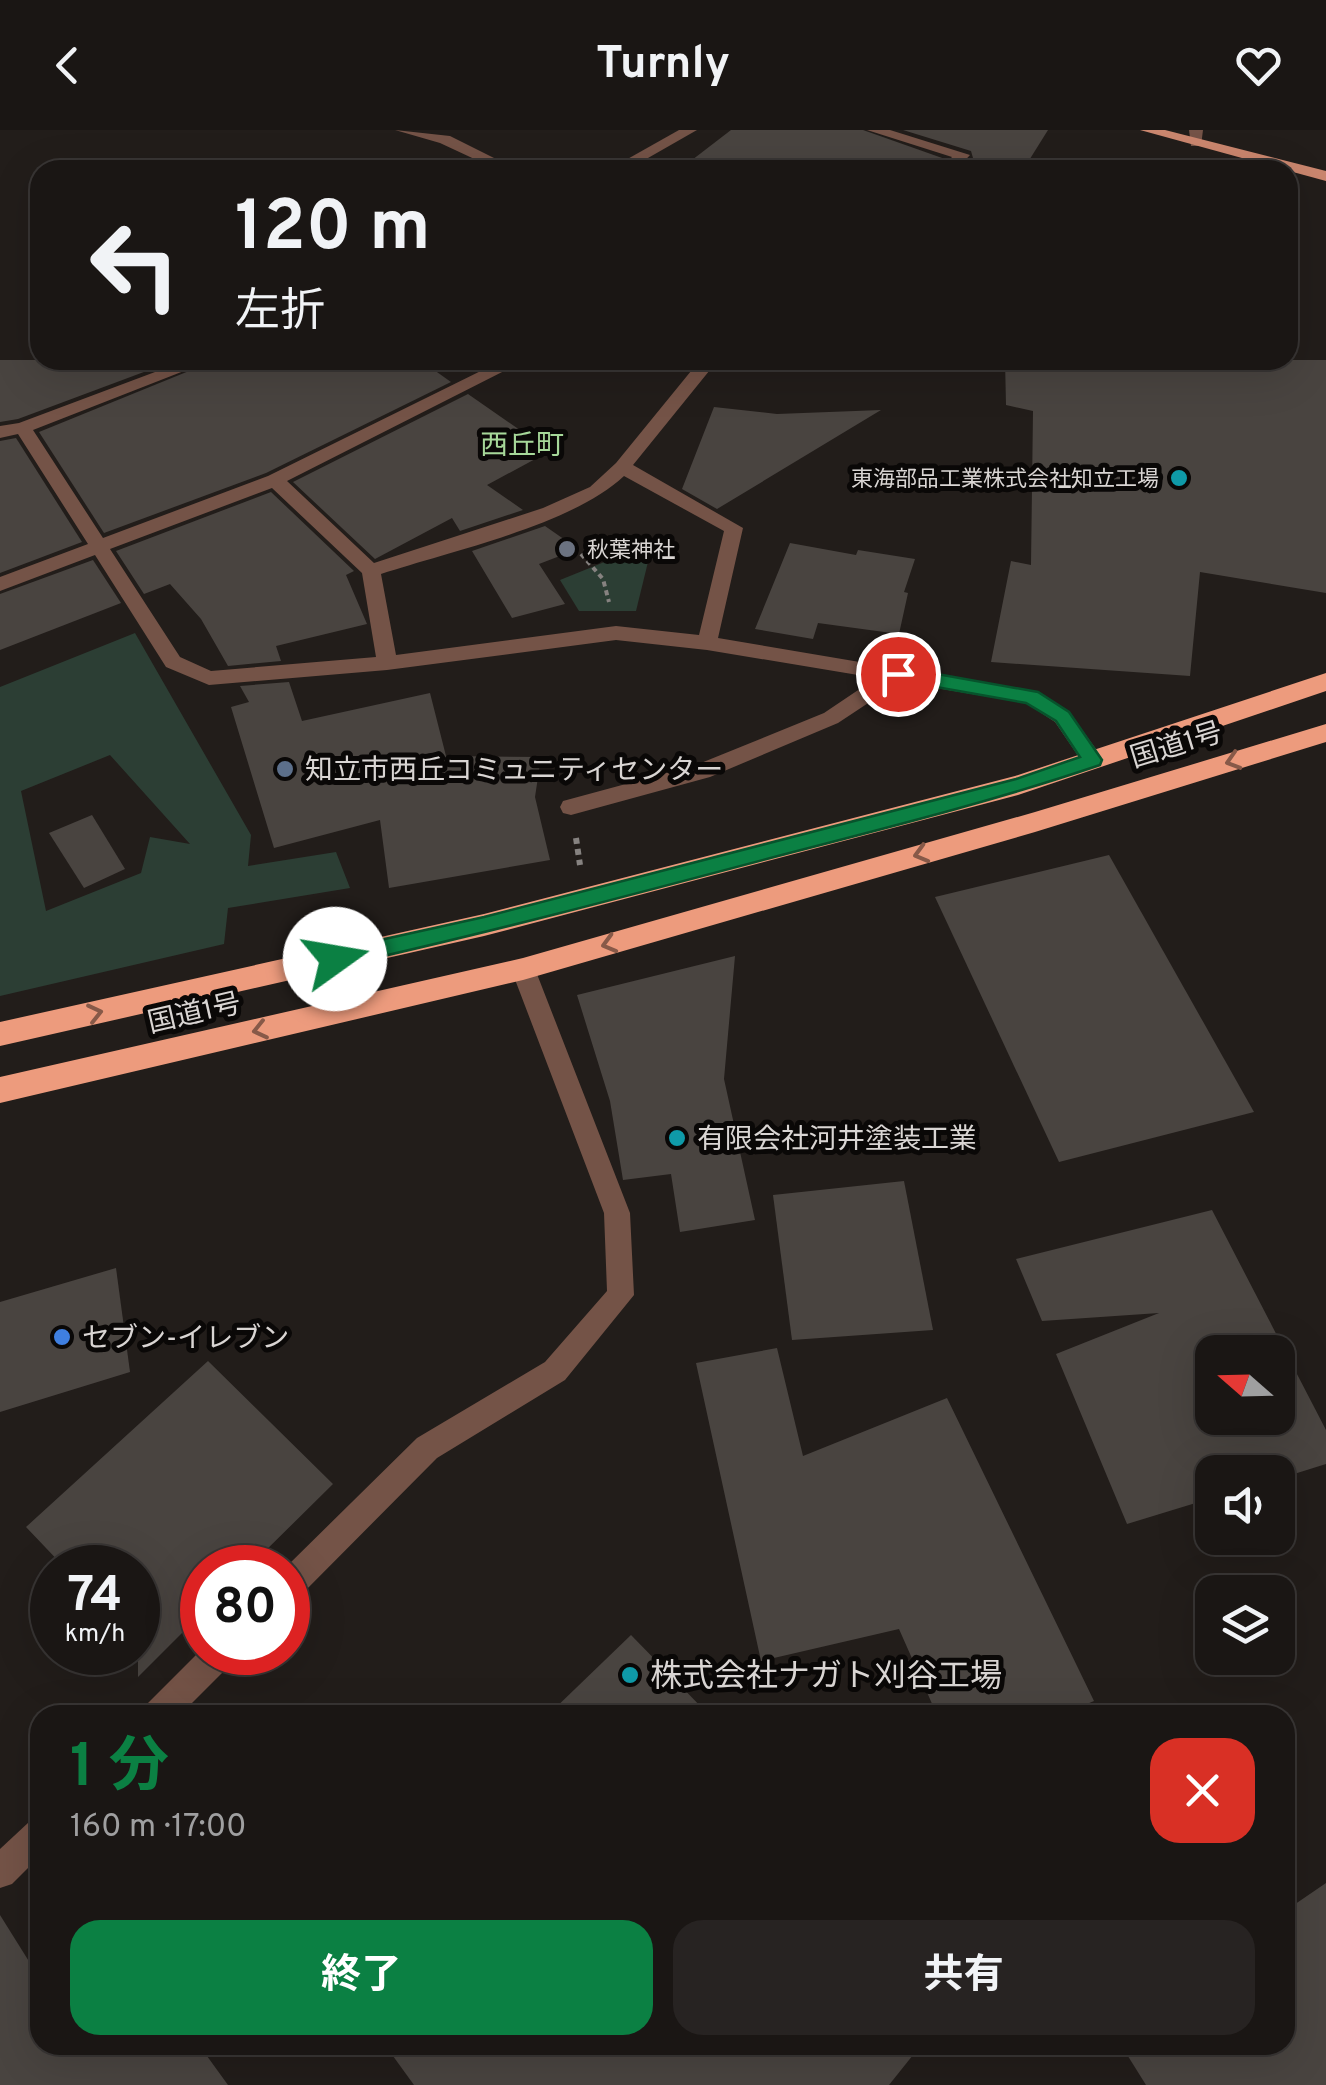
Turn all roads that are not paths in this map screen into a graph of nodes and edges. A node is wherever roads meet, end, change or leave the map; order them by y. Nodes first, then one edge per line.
1 (402, 130) edge
2 (690, 130) edge
3 (874, 130) edge
4 (1147, 130) edge
5 (450, 134) edge
6 (1196, 136) edge
7 (493, 160) edge
8 (634, 160) edge
9 (957, 160) edge
10 (1274, 160) edge
11 (1298, 167) edge
12 (1326, 176) edge
13 (177, 370) edge
14 (497, 370) edge
15 (701, 370) edge
16 (24, 428) junction
17 (0, 432) edge
18 (622, 467) junction
19 (276, 480) junction
20 (97, 548) junction
21 (371, 571) junction
22 (0, 584) edge
23 (708, 643) junction
24 (387, 663) junction
25 (898, 674) junction
26 (1326, 682) edge
27 (1326, 732) edge
28 (1093, 760) junction
29 (571, 808) road end
30 (522, 969) junction
31 (0, 1034) edge
32 (0, 1090) edge
33 (310, 1564) edge
34 (198, 1675) edge
35 (168, 1705) edge
36 (30, 1842) edge
37 (0, 1872) edge

1 - 5 street
2 - 8 street
3 - 9 street
4 - 6 main road
5 - 7 street
6 - 10 main road
11 - 12 main road
13 - 16 street
14 - 19 street
15 - 18 street
16 - 17 street
16 - 20 street
18 - 21 street
18 - 23 street
19 - 20 street
19 - 21 street
20 - 22 street
20 - 24 street
21 - 24 street
23 - 24 street
23 - 25 street
25 - 28 street
25 - 29 street
26 - 28 highway, 国道1号
27 -> 30 highway, 国道1号
31 -> 28 highway, 国道1号
30 -> 32 highway, 国道1号
30 - 33 street
34 - 35 street
36 - 37 street

